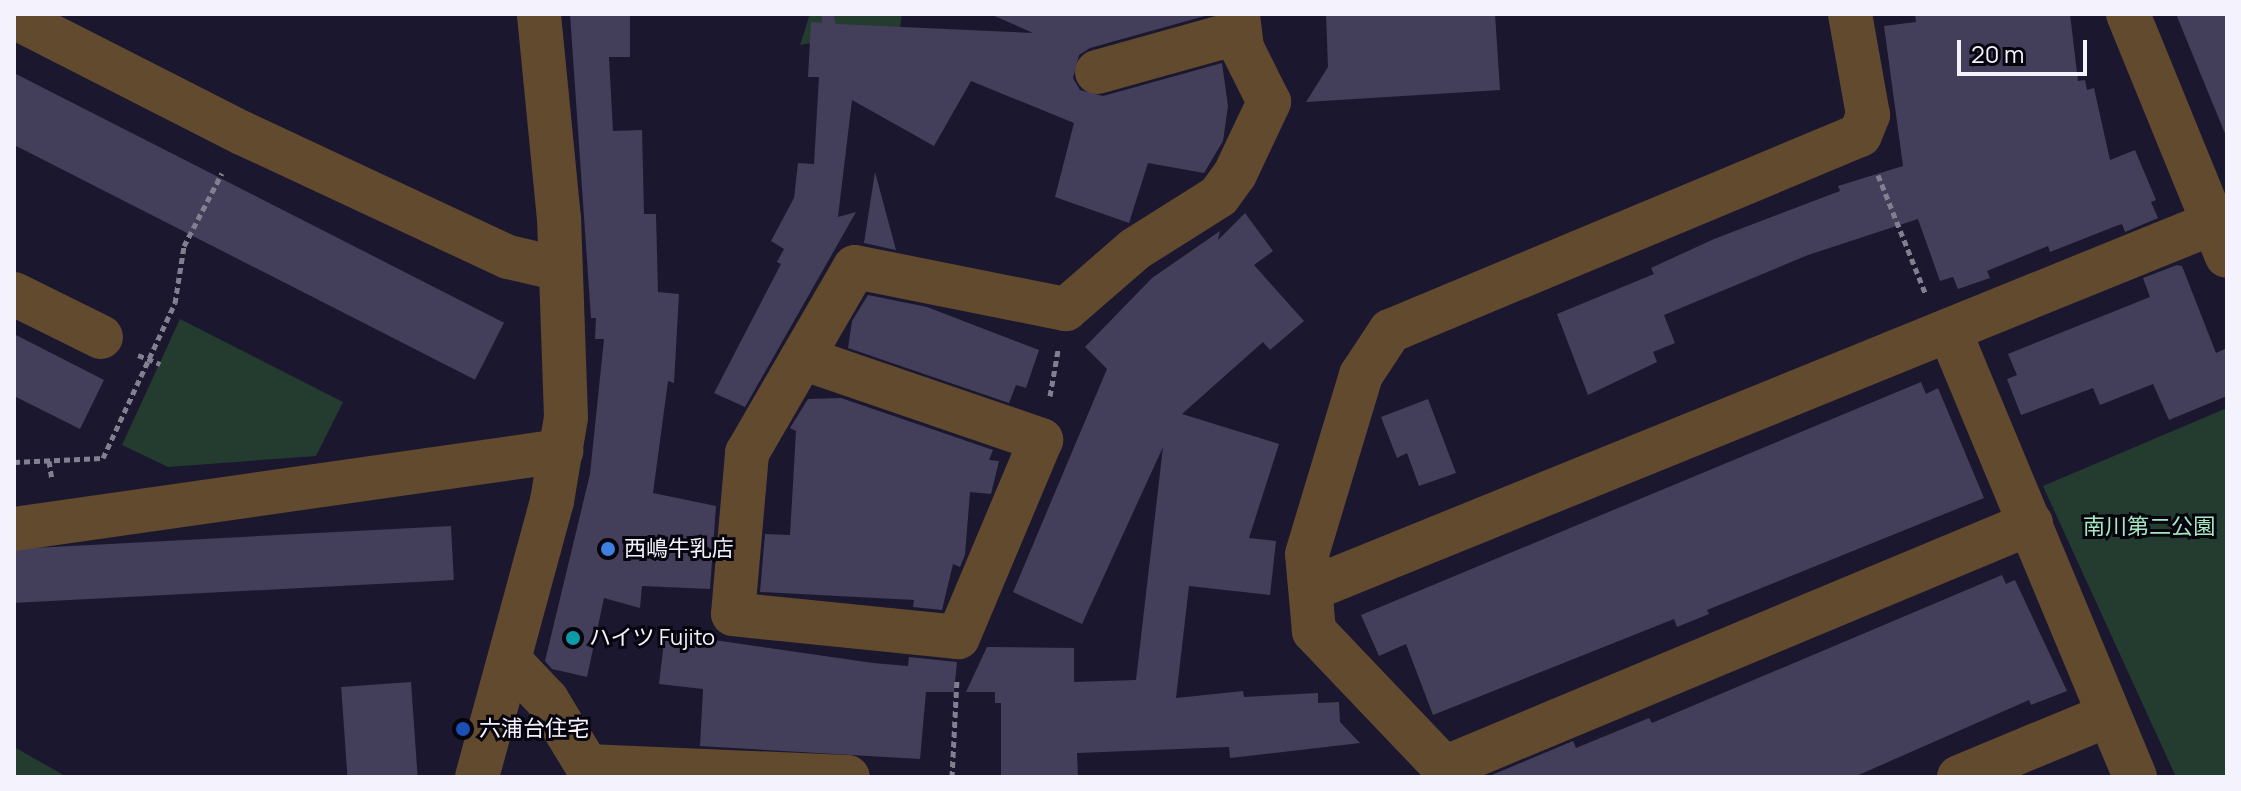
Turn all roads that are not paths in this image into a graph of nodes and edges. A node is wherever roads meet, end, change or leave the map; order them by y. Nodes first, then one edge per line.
1 (539, 14) edge
2 (1850, 14) edge
3 (2128, 14) edge
4 (14, 17) edge
5 (1239, 23) edge
6 (1097, 72) dead end
7 (2220, 239) edge
8 (560, 269) junction
9 (14, 294) edge
10 (1938, 314) junction
11 (101, 337) dead end
12 (802, 358) junction
13 (561, 451) junction
14 (2031, 523) junction
15 (14, 529) edge
16 (1311, 589) junction
17 (510, 661) junction
18 (2109, 715) junction
19 (1449, 773) edge
20 (477, 777) edge
21 (848, 777) edge
22 (1959, 777) edge
23 (2135, 777) edge

1 - 8 street
2 - 16 street
3 - 7 street
4 - 8 street
5 - 6 street
5 - 12 street
7 - 10 street
8 - 13 street
9 - 11 street
10 - 14 street
10 - 16 street
12 - 12 street
13 - 15 street
13 - 17 street
14 - 18 street
14 - 19 street
16 - 19 street
17 - 20 street
17 - 21 street
18 - 22 street
18 - 23 street

